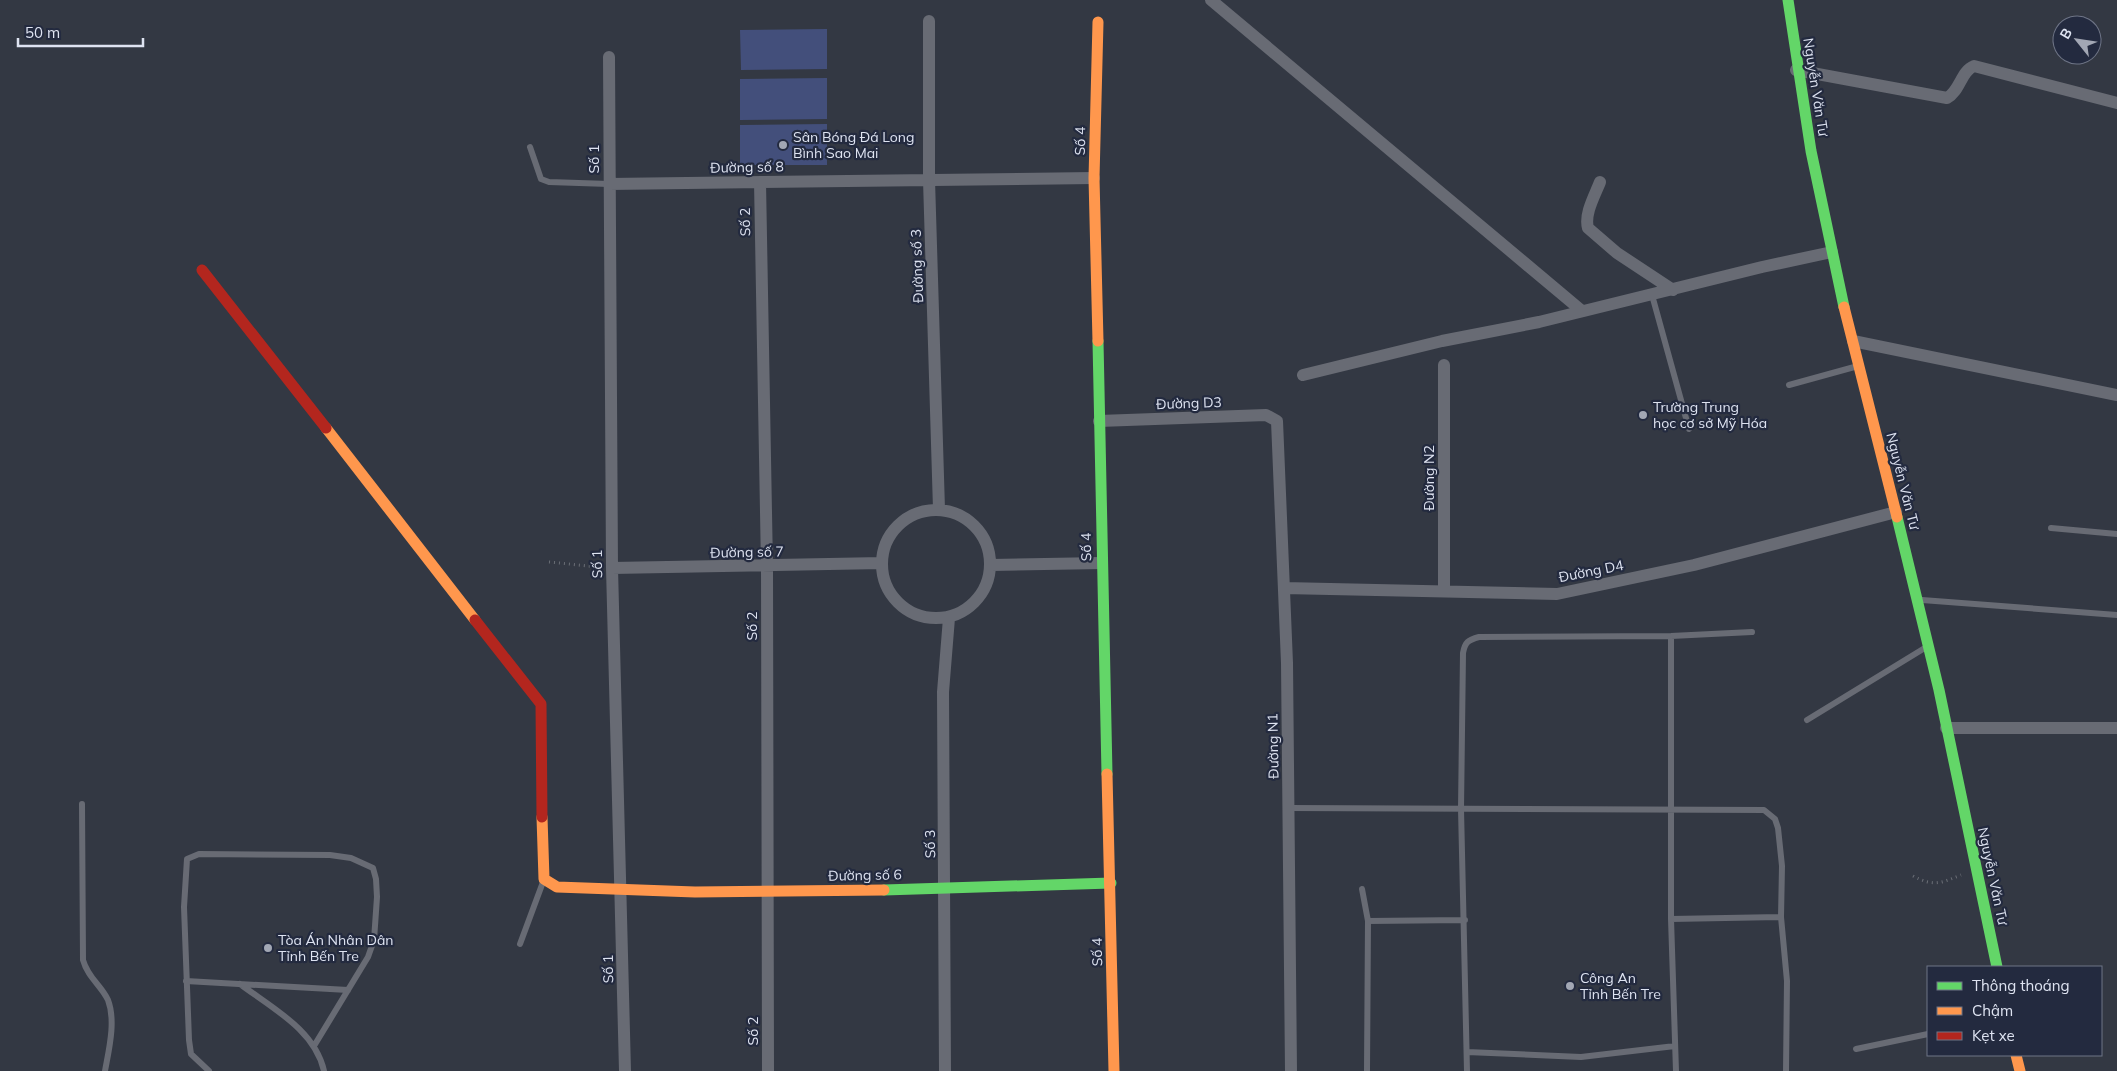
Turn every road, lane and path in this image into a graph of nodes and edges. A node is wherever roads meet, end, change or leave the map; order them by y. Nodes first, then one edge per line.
1 (1210, 0) edge
2 (1788, 0) edge
3 (929, 21) dead end
4 (1098, 22) dead end
5 (609, 57) dead end
6 (1796, 70) junction
7 (2117, 102) edge
8 (530, 147) dead end
9 (1094, 178) junction
10 (929, 180) junction
11 (760, 182) junction
12 (1600, 182) dead end
13 (609, 184) junction
14 (1832, 252) junction
15 (202, 270) dead end
16 (1673, 290) junction
17 (1652, 295) junction
18 (1582, 311) junction
19 (1853, 341) junction
20 (1444, 365) dead end
21 (1859, 366) junction
22 (1303, 375) dead end
23 (1789, 385) dead end
24 (2117, 395) edge
25 (1099, 421) junction
26 (1277, 422) joint
27 (1689, 429) dead end
28 (939, 510) junction
29 (1896, 512) junction
30 (2051, 528) dead end
31 (2117, 534) edge
32 (549, 562) dead end
33 (882, 563) junction
34 (1102, 563) junction
35 (991, 565) junction
36 (767, 567) junction
37 (612, 568) junction
38 (1284, 588) junction
39 (1444, 591) junction
40 (1918, 600) junction
41 (2117, 615) edge
42 (949, 618) junction
43 (1752, 632) dead end
44 (1671, 636) junction
45 (1928, 645) junction
46 (1807, 720) dead end
47 (1946, 728) junction
48 (2117, 728) edge
49 (82, 804) dead end
50 (1289, 808) junction
51 (1671, 808) junction
52 (1462, 810) junction
53 (1976, 870) junction
54 (1914, 876) dead end
55 (544, 879) junction
56 (1111, 883) junction
57 (945, 888) junction
58 (1362, 889) dead end
59 (620, 891) junction
60 (767, 892) junction
61 (1781, 917) junction
62 (1672, 919) junction
63 (1465, 920) junction
64 (1368, 921) junction
65 (520, 944) dead end
66 (1997, 966) edge
67 (186, 981) junction
68 (239, 983) junction
69 (348, 990) junction
70 (1927, 1034) edge
71 (314, 1046) junction
72 (1675, 1046) junction
73 (1856, 1049) dead end
74 (1467, 1052) junction
75 (2016, 1056) edge
76 (105, 1071) edge
77 (209, 1071) edge
78 (324, 1071) edge
79 (625, 1071) edge
80 (768, 1071) edge
81 (945, 1071) edge
82 (1114, 1071) edge
83 (1291, 1071) edge
84 (1367, 1071) edge
85 (1467, 1071) edge
86 (1676, 1071) edge
87 (1786, 1071) edge
88 (2020, 1071) edge

1 - 18 street
2 - 6 street, Nguyễn Văn Tư
3 - 10 street, Đường số 3
4 - 9 street, Số 4
5 - 13 street, Số 1
6 - 7 street
6 - 14 street, Nguyễn Văn Tư
8 - 13 lane
9 - 10 street, Đường số 8
9 - 25 street, Số 4
10 - 11 street, Đường số 8
10 - 28 street, Đường số 3
11 - 13 street, Đường số 8
11 - 36 street, Số 2
12 - 16 street
13 - 37 street, Số 1
14 - 16 street
14 - 19 street, Nguyễn Văn Tư
15 - 55 street
16 - 17 street
17 - 18 street
17 - 27 lane
18 - 22 street
19 - 21 street, Nguyễn Văn Tư
19 - 24 street
20 - 39 street, Đường N2
21 - 23 lane
21 - 29 street, Nguyễn Văn Tư
25 - 26 street, Đường D3
25 - 34 street, Số 4
26 - 38 street, Đường N1
28 - 33 street
28 - 35 street
29 - 39 street, Đường D4
29 - 40 street, Nguyễn Văn Tư
30 - 31 lane
32 - 37 path
33 - 36 street, Đường số 7
33 - 42 street
34 - 35 street
34 - 56 street, Số 4
35 - 42 street
36 - 37 street, Đường số 7
36 - 60 street, Số 2
37 - 59 street, Số 1
38 - 39 street, Đường D4
38 - 50 street, Đường N1
40 - 41 lane
40 - 45 street, Nguyễn Văn Tư
42 - 57 street, Số 3
43 - 44 lane
44 - 51 lane
44 - 52 lane
45 - 46 lane
45 - 47 street, Nguyễn Văn Tư
47 - 48 street
47 - 53 street, Nguyễn Văn Tư
49 - 76 lane
50 - 52 lane
50 - 83 street, Đường N1
51 - 52 lane
51 - 61 lane
51 - 62 lane
52 - 63 lane
53 - 54 path
53 - 66 street, Nguyễn Văn Tư
55 - 59 street, Đường số 6
55 - 65 lane
56 - 57 street, Đường số 6
56 - 82 street, Số 4
57 - 60 street, Đường số 6
57 - 81 street, Số 3
58 - 64 lane
59 - 60 street, Đường số 6
59 - 79 street, Số 1
60 - 80 street, Số 2
61 - 62 lane
61 - 87 lane
62 - 72 lane
63 - 64 lane
63 - 74 lane
64 - 84 lane
67 - 68 lane
67 - 69 lane
67 - 77 lane
68 - 69 lane
68 - 71 lane
69 - 71 lane
70 - 73 lane
71 - 78 lane
72 - 74 lane
72 - 86 lane
74 - 85 lane
75 - 88 street

